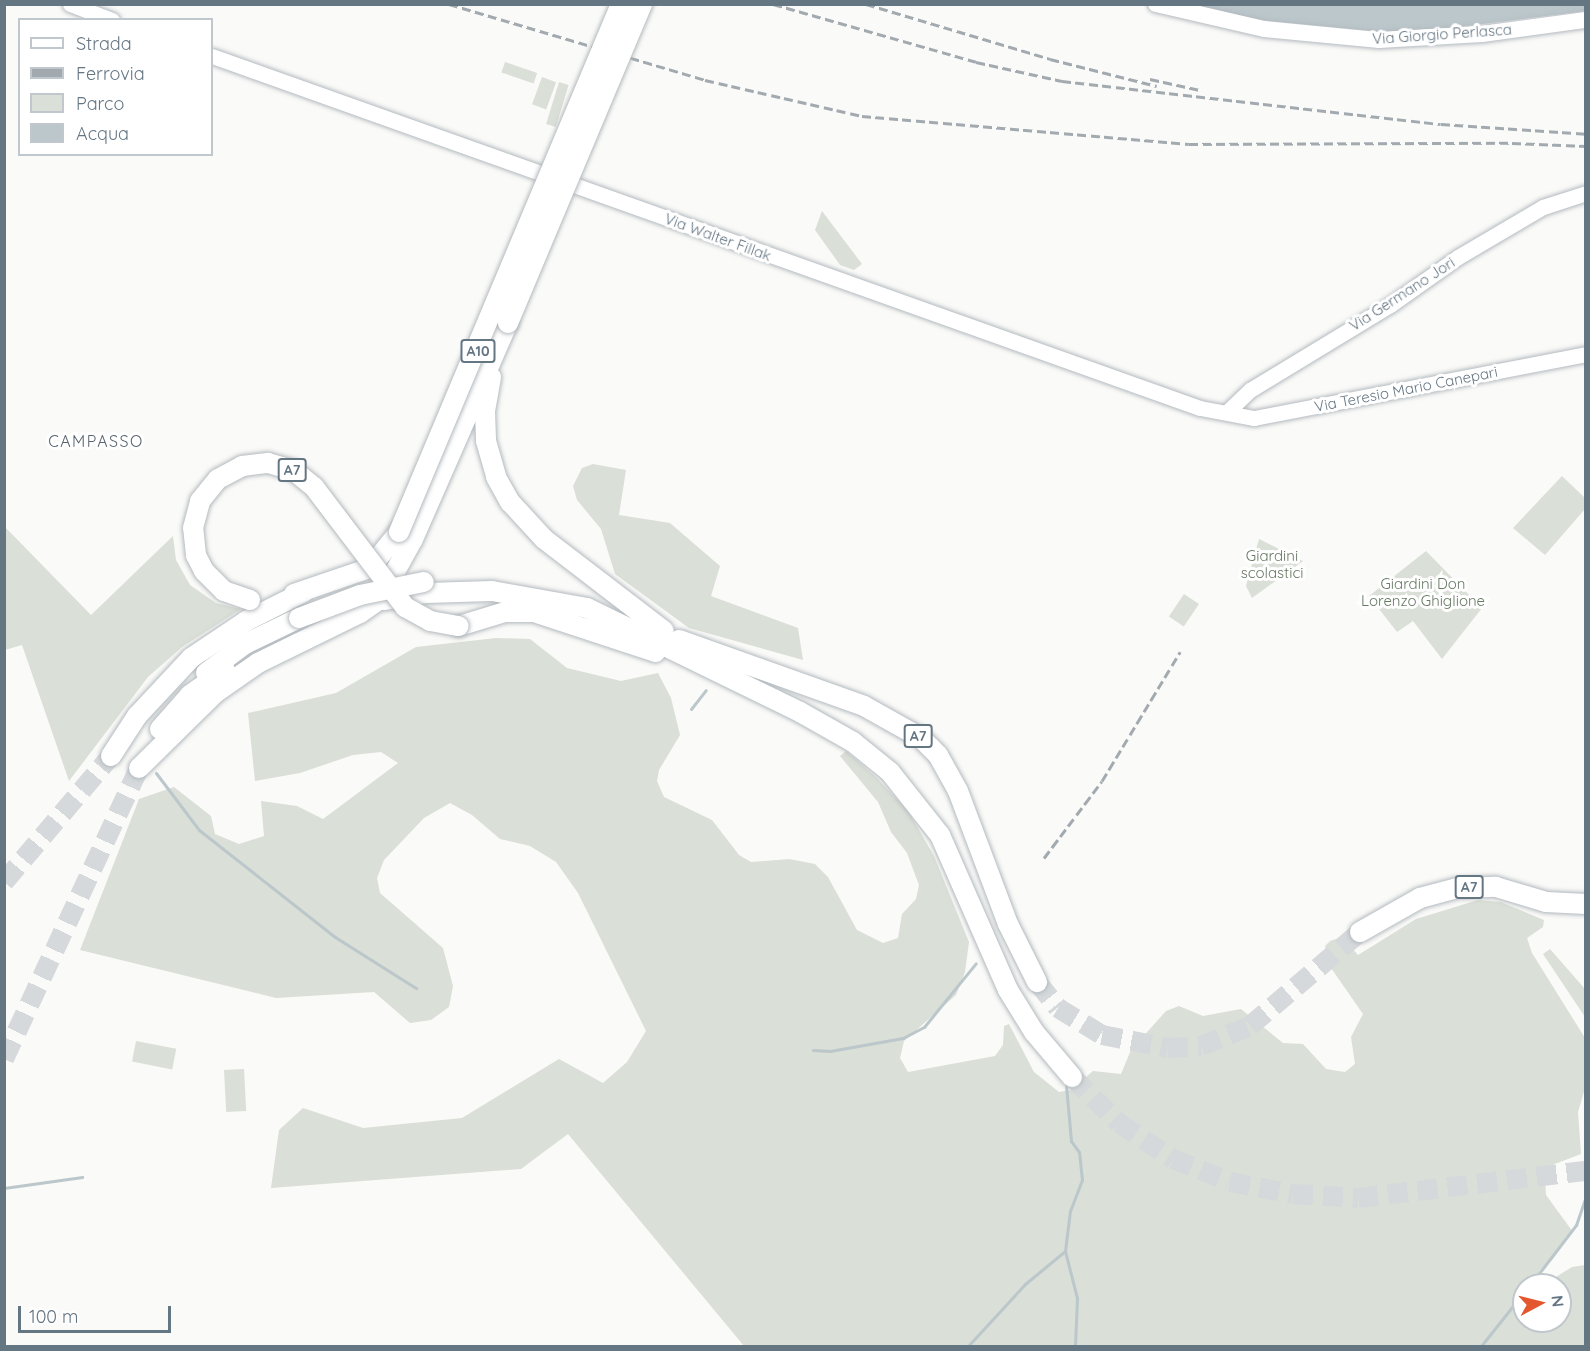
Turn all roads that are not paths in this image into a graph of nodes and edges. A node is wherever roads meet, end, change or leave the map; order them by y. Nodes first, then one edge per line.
1 (70, 4) edge
2 (621, 4) edge
3 (642, 4) edge
4 (1156, 4) edge
5 (107, 18) edge
6 (1586, 20) edge
7 (213, 56) edge
8 (1586, 194) edge
9 (508, 323) junction
10 (1586, 354) edge
11 (1250, 390) junction
12 (1227, 412) junction
13 (1262, 417) junction
14 (406, 535) junction
15 (304, 592) junction
16 (664, 631) junction
17 (732, 680) junction
18 (139, 768) joint
19 (1586, 904) edge
20 (1360, 932) tunnel mouth
21 (1037, 982) tunnel mouth
22 (1072, 1077) tunnel mouth

1 - 5 main road
2 - 14 highway, A10, bridge
3 - 9 highway, A10, bridge
4 - 6 main road, Via Giorgio Perlasca
7 - 12 main road, Via Walter Fillak
8 - 11 main road, Via Germano Jori
9 - 14 highway, A10
9 - 16 highway, A10
10 - 13 main road, Via Teresio Mario Canepari
11 - 12 main road, Via Germano Jori
11 - 13 main road
12 - 13 main road, Via Teresio Mario Canepari
14 - 15 highway, A10
14 - 18 highway, A10
15 - 16 highway, A7, bridge
15 - 17 highway, A7, bridge
16 - 21 highway, A7
17 - 18 highway, A7
17 - 22 highway, A7
19 - 20 highway, A7

